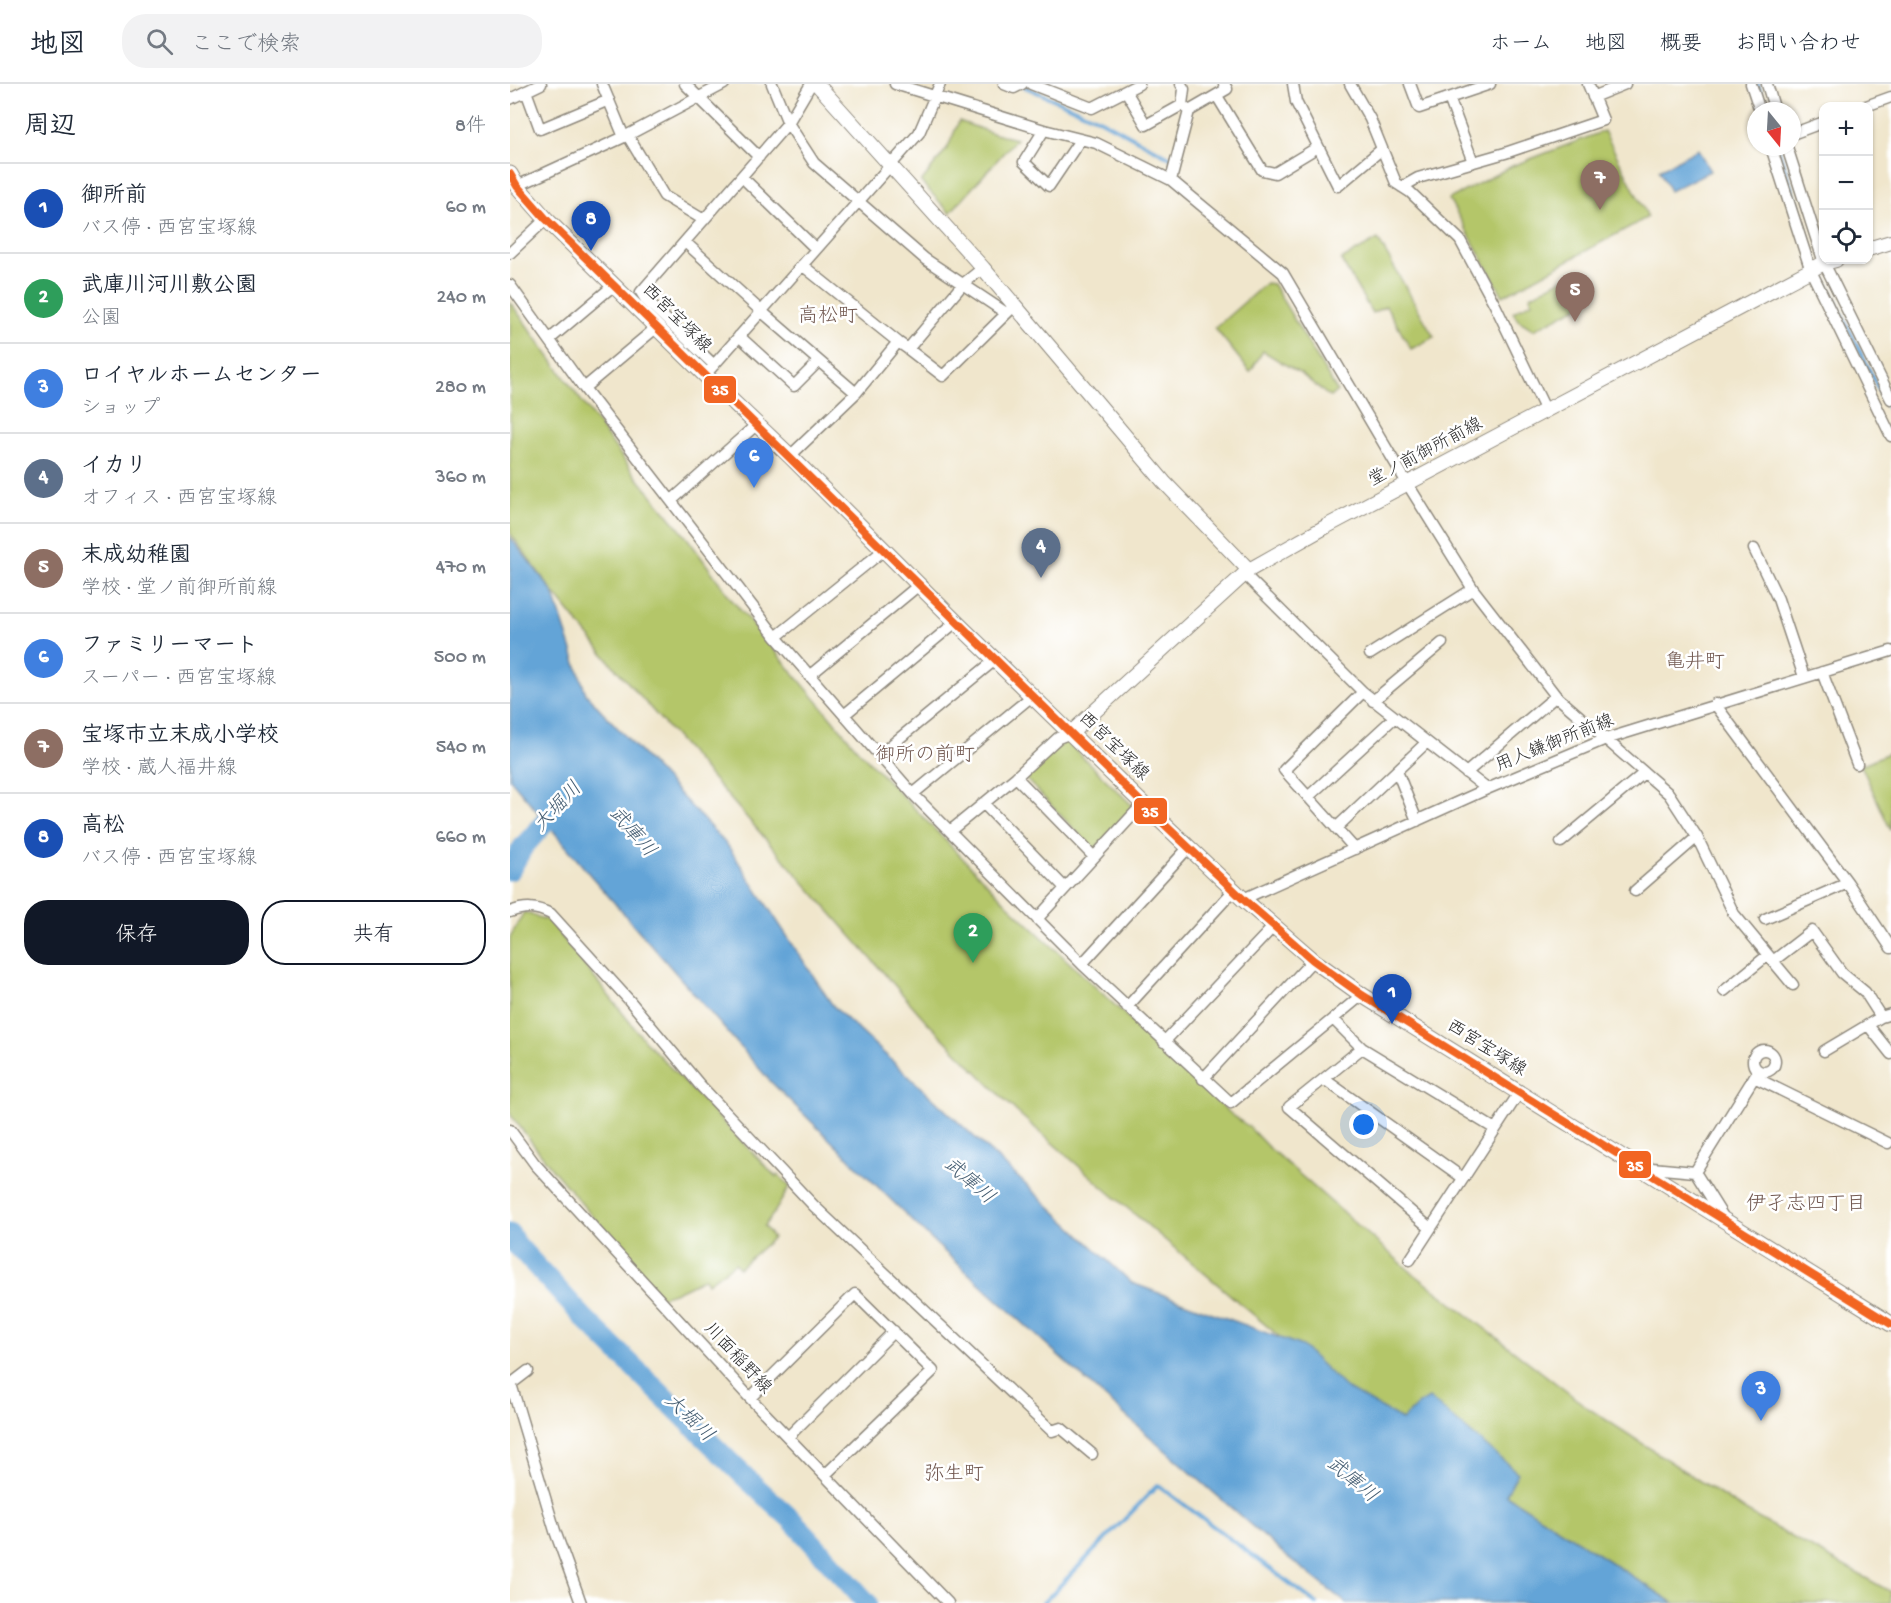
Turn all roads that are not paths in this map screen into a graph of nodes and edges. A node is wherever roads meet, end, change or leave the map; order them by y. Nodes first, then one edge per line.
1 (541, 84) edge
2 (602, 84) edge
3 (685, 84) edge
4 (724, 84) edge
5 (772, 84) edge
6 (812, 84) edge
7 (817, 84) edge
8 (896, 84) edge
9 (940, 84) edge
10 (1004, 84) edge
11 (1022, 84) edge
12 (1031, 84) edge
13 (1139, 84) edge
14 (1181, 84) edge
15 (1224, 84) edge
16 (1293, 84) edge
17 (1350, 84) edge
18 (1410, 84) edge
19 (1588, 84) edge
20 (1625, 84) edge
21 (1751, 84) edge
22 (1767, 84) edge
23 (1484, 85) edge
24 (1045, 86) edge
25 (1126, 91) junction
26 (526, 92) junction
27 (1217, 96) junction
28 (933, 97) junction
29 (1593, 97) junction
30 (1891, 97) edge
31 (698, 98) junction
32 (1449, 98) junction
33 (510, 99) edge
34 (609, 100) junction
35 (1757, 102) edge
36 (1772, 102) edge
37 (1873, 103) edge
38 (1185, 108) junction
39 (788, 123) junction
40 (1819, 124) edge
41 (1044, 130) junction
42 (1801, 131) edge
43 (626, 136) junction
44 (1080, 140) junction
45 (1318, 147) junction
46 (1382, 149) junction
47 (1774, 156) edge
48 (1790, 156) edge
49 (759, 157) junction
50 (1473, 162) junction
51 (891, 165) junction
52 (742, 177) junction
53 (514, 180) edge
54 (1171, 180) junction
55 (1402, 187) junction
56 (858, 202) junction
57 (546, 219) junction
58 (704, 220) junction
59 (1819, 232) edge
60 (685, 242) junction
61 (1891, 242) edge
62 (1873, 248) edge
63 (816, 249) junction
64 (510, 253) edge
65 (1824, 264) edge
66 (1831, 264) edge
67 (802, 265) junction
68 (983, 268) junction
69 (1811, 271) junction
70 (963, 284) junction
71 (510, 285) edge
72 (614, 285) junction
73 (1010, 309) junction
74 (761, 311) junction
75 (657, 327) junction
76 (739, 336) junction
77 (550, 339) junction
78 (898, 342) junction
79 (908, 349) junction
80 (819, 361) junction
81 (709, 370) junction
82 (584, 388) junction
83 (856, 393) junction
84 (1891, 399) edge
85 (1546, 411) junction
86 (756, 425) junction
87 (1891, 436) edge
88 (790, 456) junction
89 (1407, 483) junction
90 (671, 501) junction
91 (1754, 549) dead end
92 (884, 550) junction
93 (1246, 572) junction
94 (918, 585) junction
95 (1473, 589) junction
96 (956, 622) junction
97 (776, 637) junction
98 (1442, 643) dead end
99 (1891, 651) edge
100 (1370, 654) dead end
101 (995, 660) junction
102 (1822, 672) junction
103 (809, 675) junction
104 (1804, 677) junction
105 (1363, 692) junction
106 (1032, 696) junction
107 (1556, 696) junction
108 (1373, 700) junction
109 (1715, 704) junction
110 (844, 715) junction
111 (1395, 717) junction
112 (1071, 733) junction
113 (1606, 739) junction
114 (1427, 742) junction
115 (879, 755) junction
116 (1857, 764) dead end
117 (1397, 771) junction
118 (1466, 773) junction
119 (1644, 773) junction
120 (1016, 777) junction
121 (1487, 789) junction
122 (914, 794) junction
123 (1308, 797) junction
124 (983, 803) junction
125 (1143, 804) junction
126 (1418, 821) junction
127 (1336, 828) junction
128 (950, 831) junction
129 (1697, 837) junction
130 (1561, 842) dead end
131 (1189, 848) junction
132 (1355, 849) junction
133 (1094, 857) junction
134 (1848, 883) junction
135 (1065, 888) junction
136 (1635, 891) dead end
137 (1238, 894) junction
138 (510, 912) edge
139 (1037, 919) junction
140 (1765, 919) dead end
141 (1274, 926) junction
142 (1891, 948) edge
143 (1771, 958) junction
144 (1312, 960) junction
145 (1082, 963) junction
146 (1793, 985) dead end
147 (1724, 991) dead end
148 (1362, 995) junction
149 (1127, 1007) junction
150 (1886, 1015) edge
151 (1333, 1019) junction
152 (1868, 1025) junction
153 (1164, 1042) junction
154 (1362, 1048) junction
155 (1824, 1051) dead end
156 (1891, 1054) edge
157 (1203, 1078) junction
158 (1324, 1078) junction
159 (1519, 1093) junction
160 (1495, 1129) junction
161 (510, 1130) edge
162 (1888, 1143) dead end
163 (1638, 1167) junction
164 (1695, 1172) junction
165 (1463, 1178) junction
166 (1727, 1222) junction
167 (1431, 1228) junction
168 (1410, 1260) dead end
169 (1891, 1324) edge
170 (894, 1331) junction
171 (528, 1371) dead end
172 (750, 1398) junction
173 (788, 1437) junction
174 (1092, 1454) dead end
175 (825, 1475) junction
176 (581, 1603) edge
177 (948, 1603) edge

1 - 26 street
2 - 34 street
3 - 31 street
4 - 31 street
5 - 39 street
6 - 39 street
7 - 51 street
8 - 28 street
9 - 28 street
10 - 11 street
12 - 24 street
13 - 25 street
14 - 38 street
15 - 27 street
16 - 45 street
17 - 46 street
18 - 32 street
19 - 29 street
20 - 29 street
21 - 35 street
22 - 36 street
23 - 32 street
24 - 25 street
25 - 38 street
26 - 33 street
26 - 34 street
27 - 38 street
27 - 45 street
28 - 41 street
28 - 51 street
29 - 50 street
30 - 37 street
31 - 43 street
31 - 49 street
32 - 50 street
34 - 43 street
38 - 54 street
39 - 49 street
39 - 56 street
40 - 42 street
41 - 44 street
41 - 44 street
43 - 53 street
43 - 58 street
44 - 54 street
45 - 46 street
46 - 55 street
47 - 69 street
48 - 59 street
49 - 52 street
50 - 55 street
51 - 56 street
51 - 68 street
52 - 58 street
52 - 63 street
53 - 57 main road, 西宮宝塚線
54 - 89 street
55 - 85 street
56 - 63 street
56 - 70 street
57 - 64 street
57 - 72 main road, 西宮宝塚線
58 - 60 street
60 - 74 street
60 - 81 street
61 - 62 street
63 - 67 street
65 - 69 street, 堂ノ前御所前線
66 - 84 street
67 - 74 street
67 - 78 street
68 - 70 street
68 - 73 street
69 - 85 street, 堂ノ前御所前線
69 - 87 street
70 - 73 street
70 - 79 street
71 - 77 street
72 - 75 main road, 西宮宝塚線
72 - 77 street
73 - 79 street
73 - 93 street
74 - 76 street
74 - 80 street
75 - 81 main road, 西宮宝塚線
75 - 82 street
76 - 80 street
76 - 81 street
77 - 82 street
78 - 79 street
78 - 83 street
80 - 83 street
81 - 86 main road, 西宮宝塚線
82 - 90 street
83 - 88 street
85 - 89 street, 堂ノ前御所前線
86 - 88 main road, 西宮宝塚線
86 - 90 street
88 - 92 main road, 西宮宝塚線
89 - 93 street, 堂ノ前御所前線
89 - 95 street
90 - 97 street
91 - 104 street
92 - 94 main road, 西宮宝塚線
92 - 97 street
93 - 105 street
93 - 112 street, 堂ノ前御所前線
94 - 96 main road, 西宮宝塚線
94 - 103 street
95 - 100 street
95 - 107 street
96 - 101 main road, 西宮宝塚線
96 - 110 street
97 - 103 street
98 - 108 street
99 - 102 street, 用人鎌御所前線
101 - 106 main road, 西宮宝塚線
101 - 115 street
102 - 104 street, 用人鎌御所前線
102 - 116 street
103 - 110 street
104 - 109 street, 用人鎌御所前線
105 - 108 street
105 - 123 street
106 - 112 main road, 西宮宝塚線
106 - 122 street
107 - 113 street
107 - 118 street
108 - 111 street
109 - 113 street, 用人鎌御所前線
109 - 134 street
110 - 115 street
111 - 114 street
111 - 123 street
112 - 120 street
112 - 125 main road, 西宮宝塚線
113 - 119 street
113 - 121 street, 用人鎌御所前線
114 - 117 street
114 - 118 street
115 - 122 street
117 - 126 street
117 - 127 street
118 - 121 street
119 - 129 street
119 - 130 street
120 - 124 street
120 - 133 street
121 - 126 street, 用人鎌御所前線
122 - 128 street
123 - 127 street
124 - 128 street
124 - 135 street
125 - 131 main road, 西宮宝塚線
125 - 133 street
126 - 132 street, 用人鎌御所前線
127 - 132 street
128 - 139 street
129 - 136 street
129 - 143 street
131 - 137 main road, 西宮宝塚線
131 - 145 street
132 - 137 street, 用人鎌御所前線
133 - 135 street
134 - 140 street
134 - 142 street
135 - 139 street
137 - 141 main road, 西宮宝塚線
137 - 149 street
138 - 174 street
139 - 145 street
141 - 144 main road, 西宮宝塚線
141 - 153 street
143 - 146 street
143 - 147 street
143 - 150 street
144 - 148 main road, 西宮宝塚線
144 - 157 street
145 - 149 street
148 - 151 street
148 - 159 main road, 西宮宝塚線
149 - 153 street
150 - 152 street
151 - 154 street
151 - 157 street
152 - 155 street
152 - 156 street
153 - 157 street
154 - 158 street
154 - 160 street
158 - 165 street
158 - 167 street
159 - 160 street
159 - 163 main road, 西宮宝塚線
160 - 165 street
161 - 172 street, 川面稲野線
162 - 164 street
163 - 164 street
163 - 166 main road, 西宮宝塚線
164 - 166 street
165 - 167 street
166 - 169 main road, 西宮宝塚線
167 - 168 street
170 - 172 street
170 - 173 street
170 - 175 street
171 - 176 street
172 - 173 street, 川面稲野線
173 - 175 street, 川面稲野線
175 - 177 street, 川面稲野線

